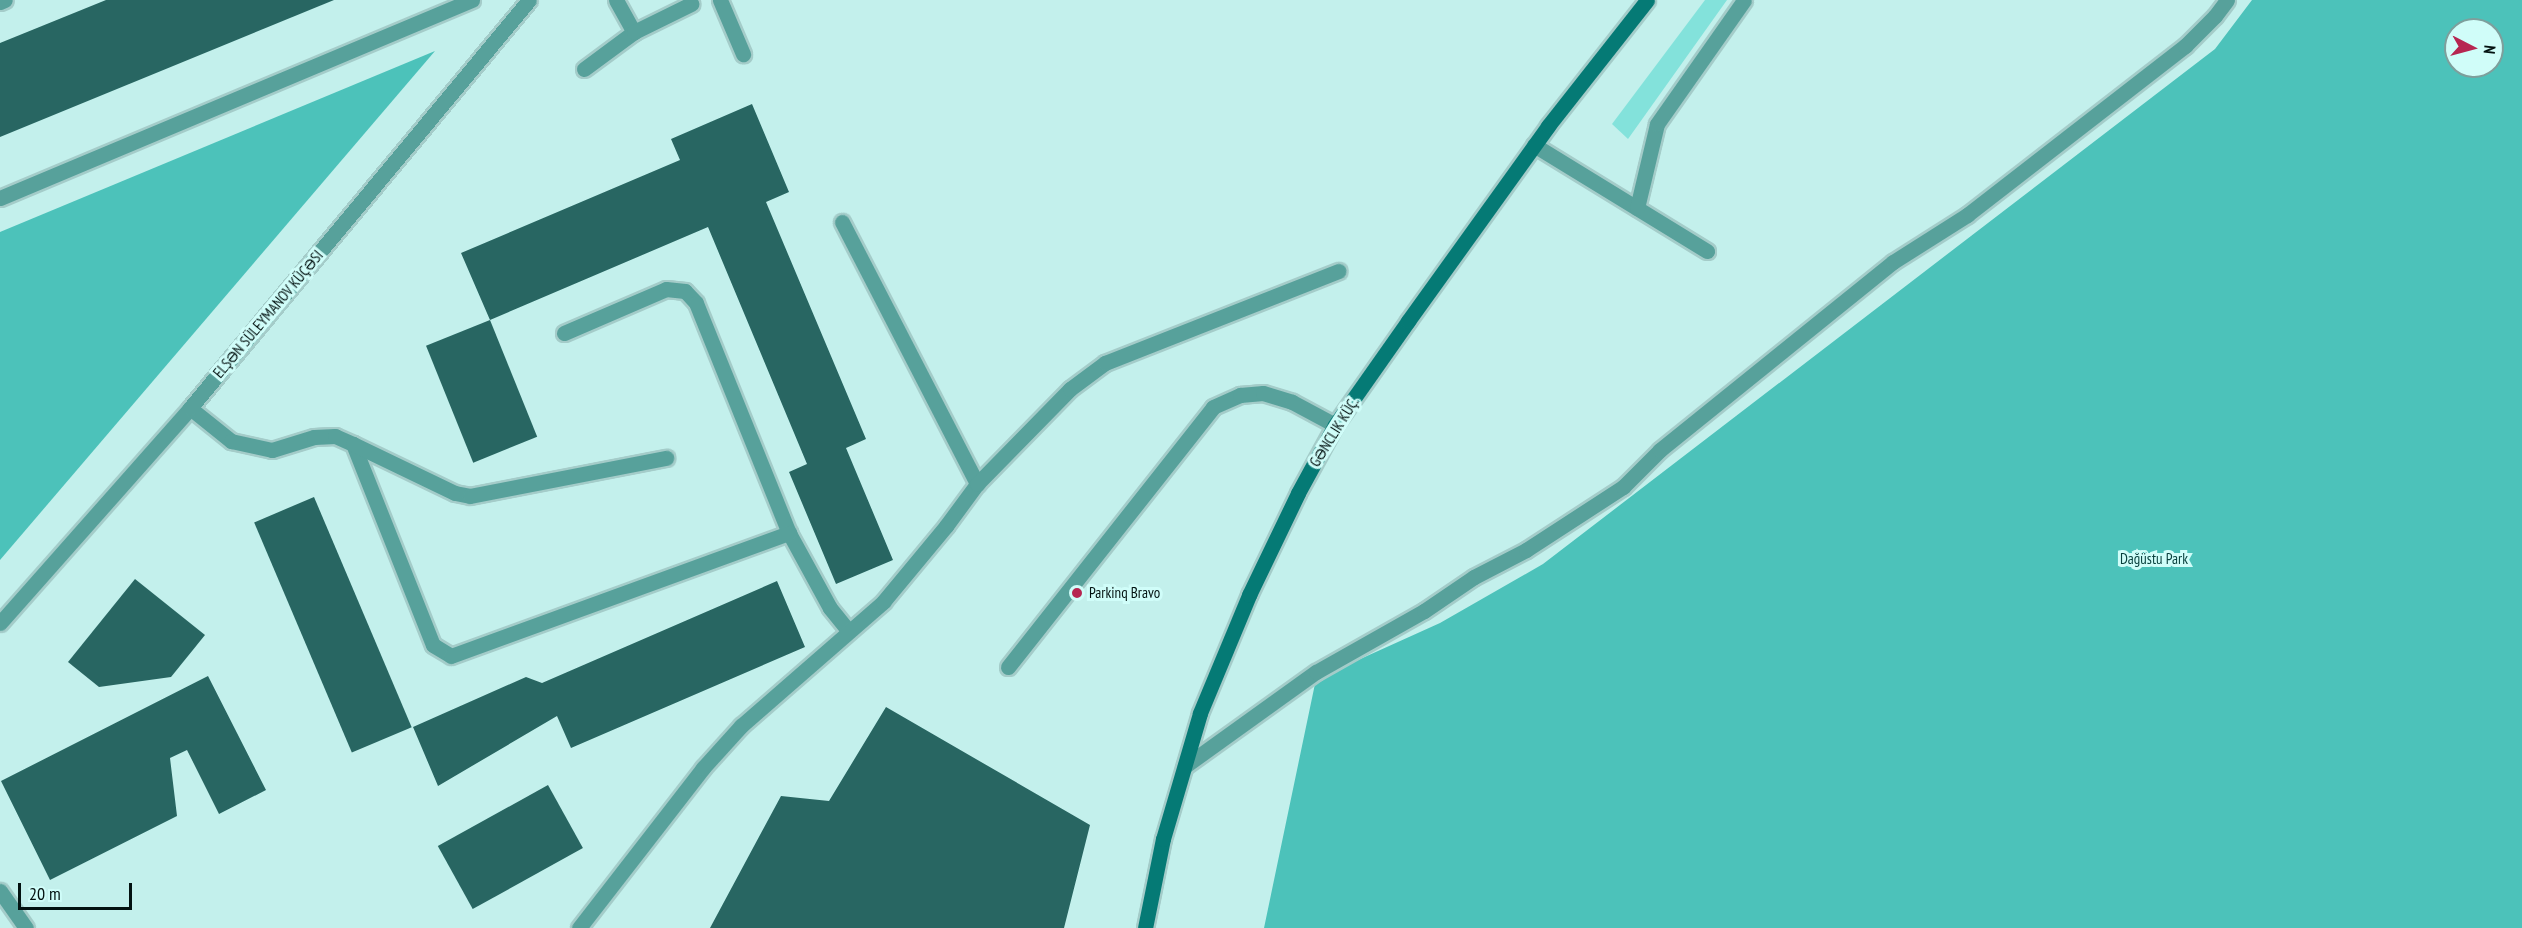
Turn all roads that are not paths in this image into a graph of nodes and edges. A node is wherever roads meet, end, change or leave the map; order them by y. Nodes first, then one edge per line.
1 (6, 0) edge
2 (472, 0) edge
3 (529, 0) edge
4 (616, 0) edge
5 (720, 0) edge
6 (1647, 0) edge
7 (1744, 0) edge
8 (2227, 0) edge
9 (0, 2) edge
10 (691, 4) dead end
11 (634, 32) junction
12 (743, 54) dead end
13 (584, 69) dead end
14 (1534, 145) junction
15 (0, 198) edge
16 (1637, 208) junction
17 (842, 222) dead end
18 (1707, 251) dead end
19 (1338, 271) dead end
20 (564, 333) dead end
21 (190, 408) junction
22 (1335, 425) junction
23 (353, 444) junction
24 (666, 458) dead end
25 (977, 484) junction
26 (789, 533) junction
27 (0, 623) edge
28 (848, 630) junction
29 (1008, 667) dead end
30 (1185, 766) junction
31 (0, 891) edge
32 (26, 928) edge
33 (579, 928) edge
34 (1145, 928) edge

1 - 9 street
2 - 15 street
3 - 21 street, ELŞƏN SÜLEYMANOV KÜÇƏSI
4 - 11 street
5 - 12 street
6 - 14 main road, GƏNCLIK KÜÇ.
7 - 16 street
8 - 30 street
10 - 11 street
11 - 13 street
14 - 16 street
14 - 22 main road, GƏNCLIK KÜÇ.
16 - 18 street
17 - 25 street
19 - 25 street
20 - 26 street
21 - 23 street
21 - 27 street, ELŞƏN SÜLEYMANOV KÜÇƏSI
22 - 29 street
22 - 30 main road, GƏNCLIK KÜÇ.
23 - 24 street
23 - 26 street
25 - 28 street
26 - 28 street
28 - 33 street
30 - 34 main road, GƏNCLIK KÜÇ.
31 - 32 street

